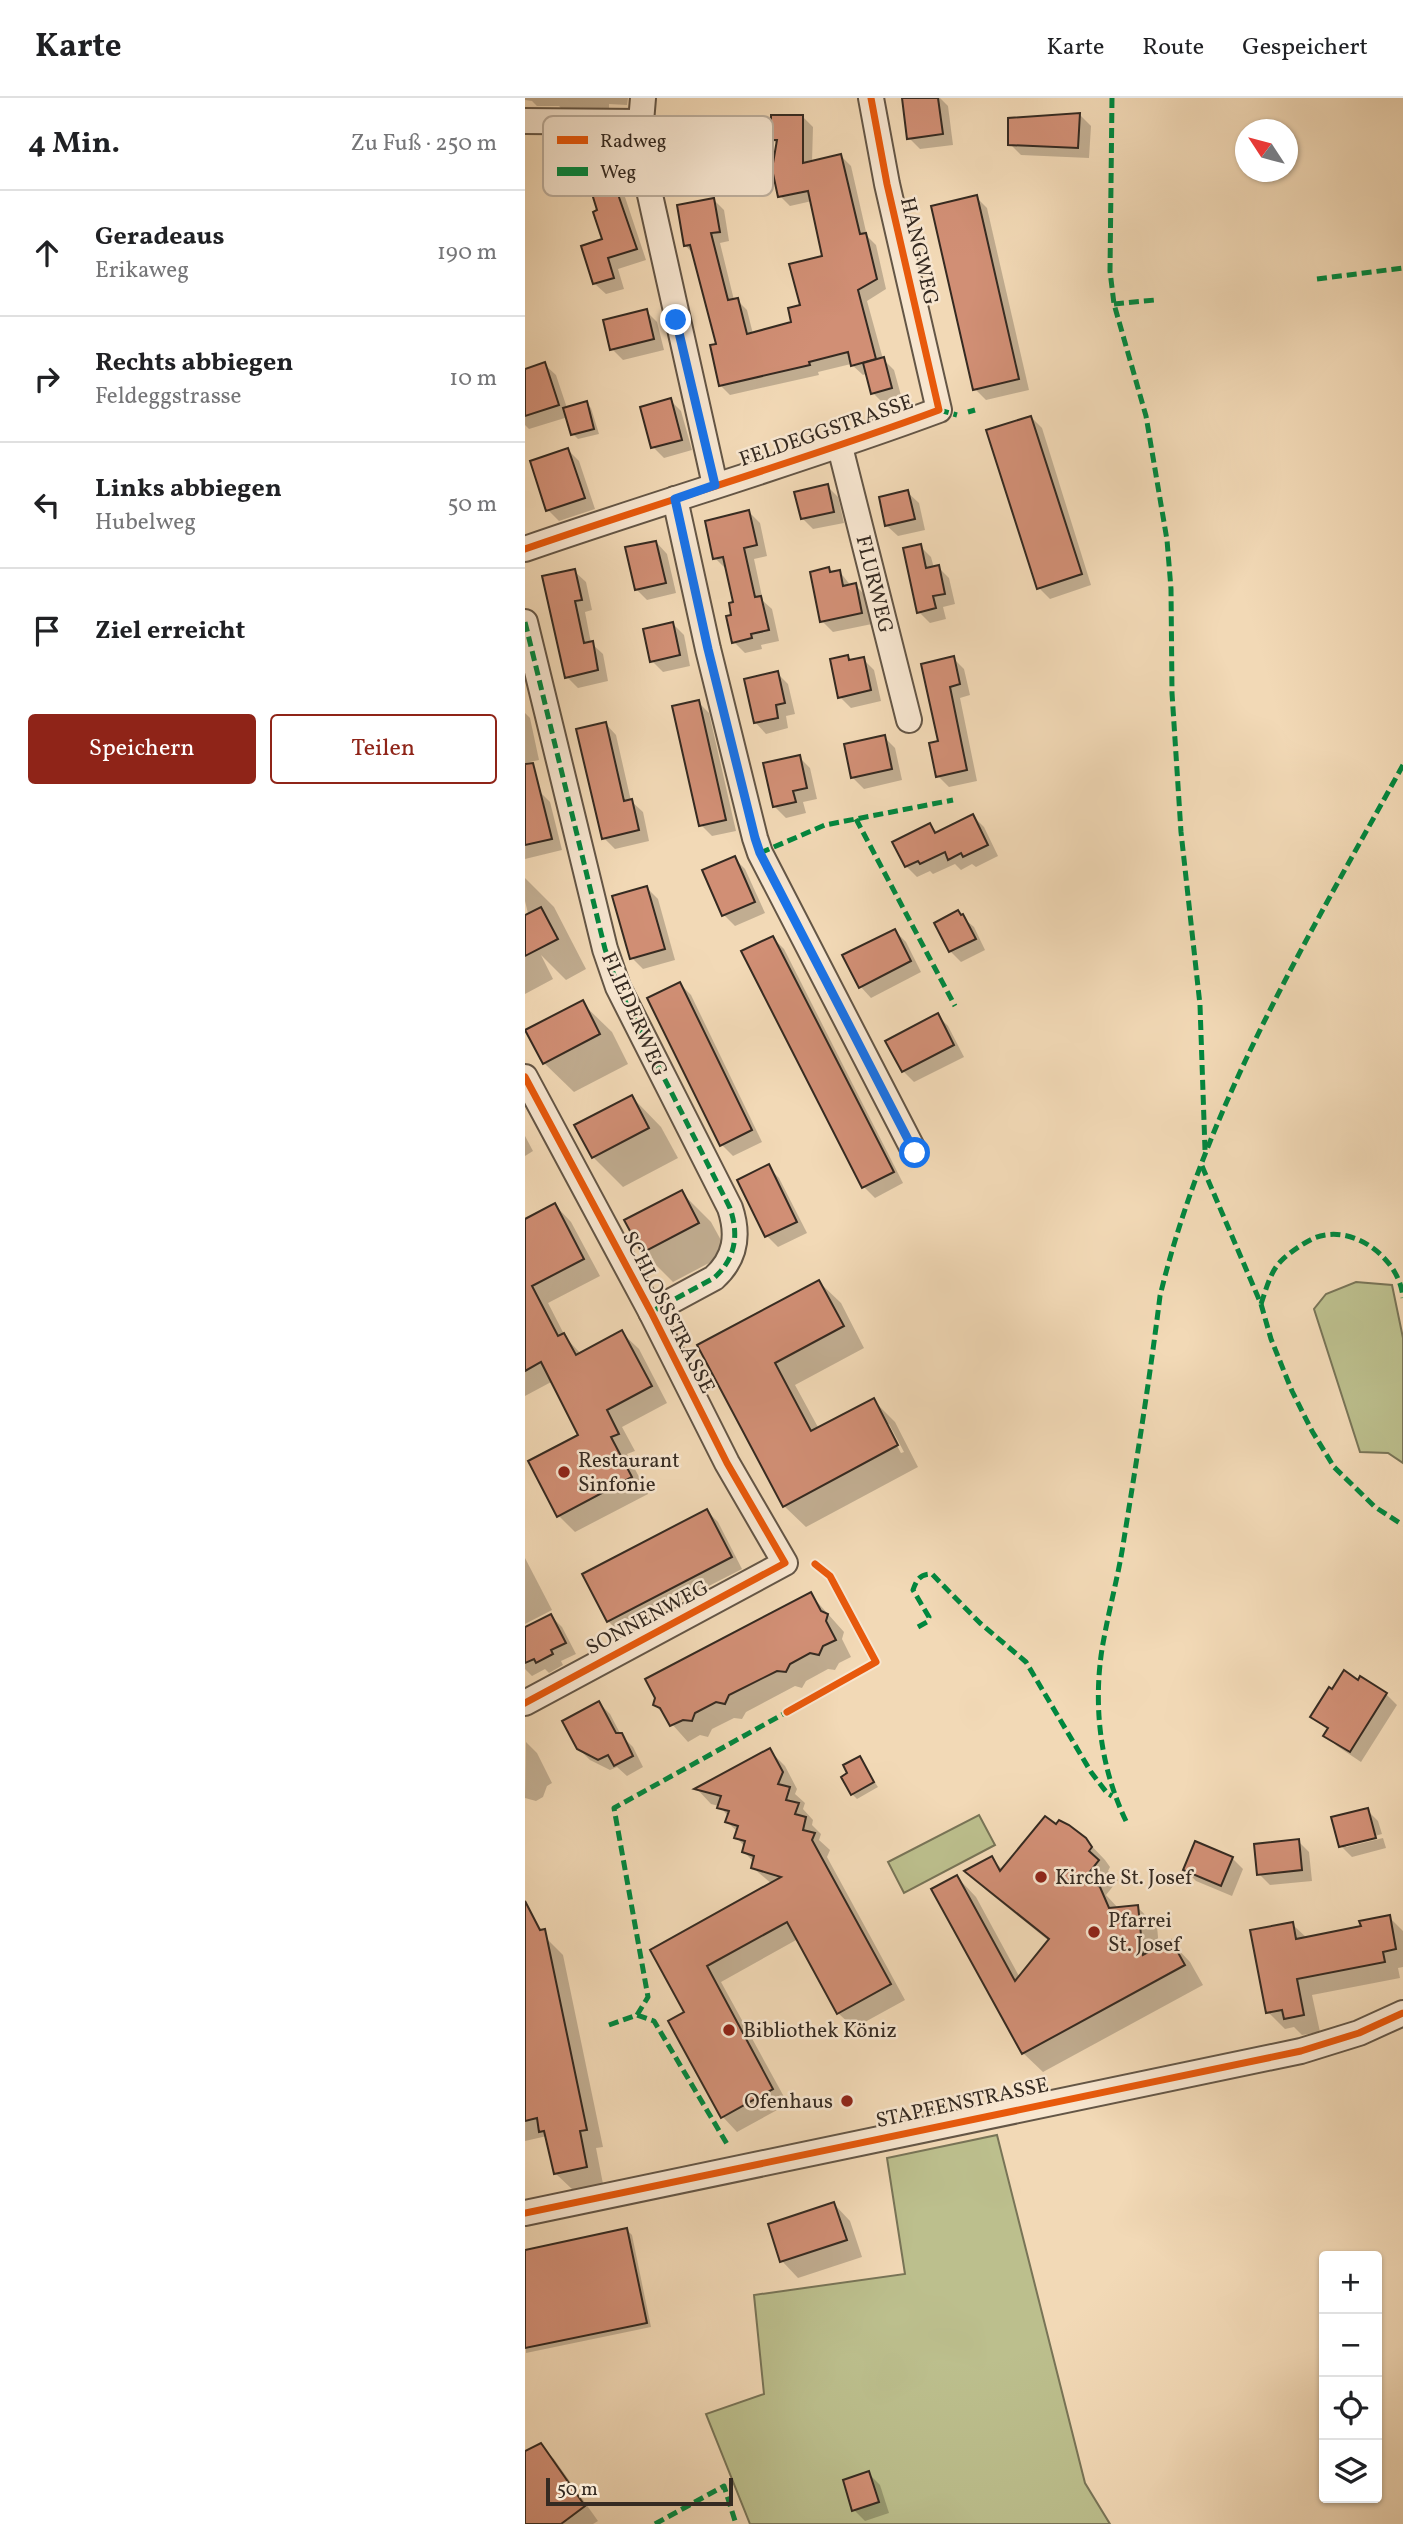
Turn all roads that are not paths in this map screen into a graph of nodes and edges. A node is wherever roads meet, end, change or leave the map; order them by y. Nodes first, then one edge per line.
1 (871, 98) edge
2 (642, 110) edge
3 (578, 116) edge
4 (543, 119) edge
5 (525, 121) edge
6 (650, 196) edge
7 (939, 410) joint
8 (840, 447) junction
9 (715, 485) junction
10 (675, 499) junction
11 (525, 549) edge
12 (525, 622) edge
13 (909, 720) dead end
14 (525, 1077) edge
15 (915, 1153) dead end
16 (651, 1312) junction
17 (785, 1563) joint
18 (525, 1703) edge
19 (1403, 2013) edge
20 (525, 2213) edge

1 - 7 street, HANGWEG
2 - 3 street
4 - 5 street
6 - 9 street
7 - 8 street, FELDEGGSTRASSE
8 - 9 street, FELDEGGSTRASSE
8 - 13 street, FLURWEG
9 - 10 street, FELDEGGSTRASSE
10 - 11 street, FELDEGGSTRASSE
10 - 15 street
12 - 16 street, FLIEDERWEG
14 - 16 street, SCHLOSSSTRASSE
16 - 17 street, SCHLOSSSTRASSE
17 - 18 street, SONNENWEG
19 - 20 street, STAPFENSTRASSE

